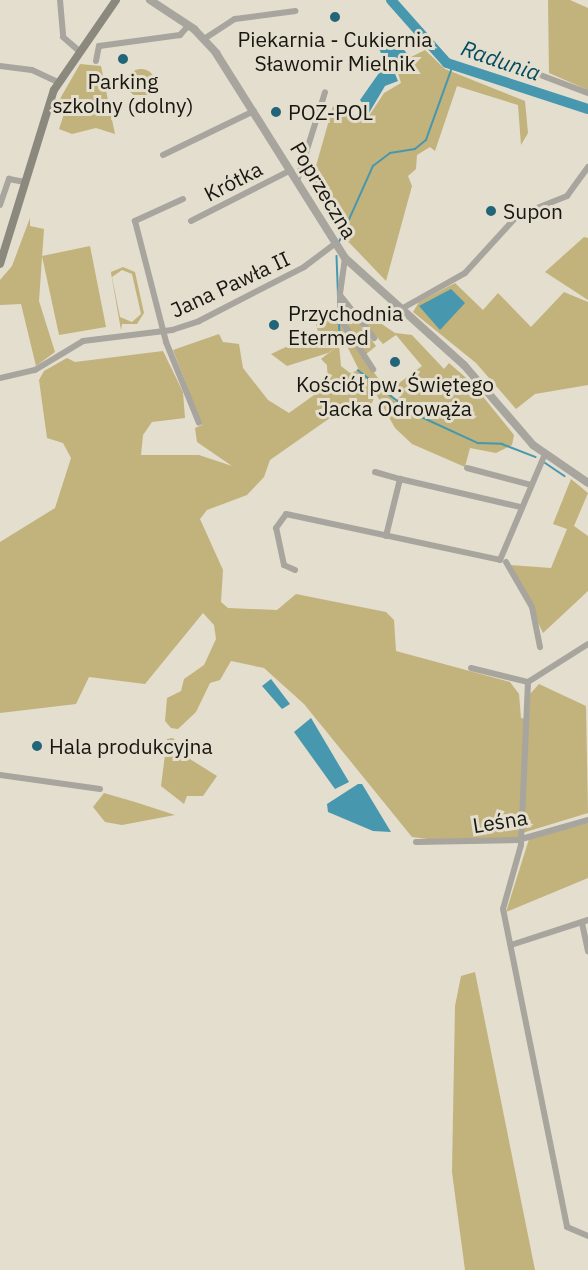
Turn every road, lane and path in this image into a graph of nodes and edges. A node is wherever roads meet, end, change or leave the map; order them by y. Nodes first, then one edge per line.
1 (60, 0) edge
2 (116, 0) edge
3 (150, 0) edge
4 (295, 11) dead end
5 (189, 25) junction
6 (204, 39) junction
7 (78, 50) junction
8 (96, 61) dead end
9 (0, 66) edge
10 (535, 73) dead end
11 (58, 82) junction
12 (325, 92) dead end
13 (588, 93) edge
14 (254, 111) junction
15 (163, 155) dead end
16 (588, 167) edge
17 (291, 170) junction
18 (297, 181) junction
19 (25, 182) junction
20 (183, 199) dead end
21 (0, 206) edge
22 (191, 221) dead end
23 (333, 245) junction
24 (345, 258) junction
25 (0, 264) edge
26 (340, 295) junction
27 (403, 308) junction
28 (164, 332) junction
29 (374, 338) dead end
30 (373, 369) dead end
31 (0, 378) edge
32 (199, 423) dead end
33 (544, 454) junction
34 (467, 468) dead end
35 (375, 472) dead end
36 (400, 479) junction
37 (588, 483) edge
38 (531, 485) junction
39 (520, 507) junction
40 (386, 536) junction
41 (506, 562) dead end
42 (295, 570) dead end
43 (588, 644) edge
44 (540, 647) dead end
45 (471, 669) dead end
46 (528, 682) junction
47 (0, 775) edge
48 (100, 789) dead end
49 (588, 820) edge
50 (521, 838) junction
51 (416, 842) dead end
52 (585, 921) edge
53 (511, 945) junction
54 (588, 951) edge
55 (588, 1236) edge

1 - 7 street
2 - 7 main road
3 - 5 street, Poprzeczna
4 - 6 street
5 - 6 street, Poprzeczna
5 - 8 street
6 - 14 street, Poprzeczna
7 - 11 main road
9 - 11 street
10 - 13 street
11 - 19 main road
12 - 18 street
14 - 15 street
14 - 17 street, Poprzeczna
16 - 27 street
17 - 18 street, Poprzeczna
17 - 22 street, Krótka
18 - 23 street, Poprzeczna
19 - 21 street
19 - 25 main road
20 - 28 street
23 - 24 street, Poprzeczna
23 - 28 street, Jana Pawła II
24 - 26 street
24 - 27 street, Poprzeczna
26 - 29 street
26 - 30 street
27 - 33 street, Poprzeczna
28 - 31 street, Jana Pawła II
28 - 32 street
33 - 37 street, Poprzeczna
33 - 38 street
34 - 38 street
35 - 36 street
36 - 39 street
36 - 40 street
38 - 39 street
39 - 40 street
40 - 42 street
41 - 44 street
43 - 46 street
45 - 46 street
46 - 50 street
47 - 48 street
49 - 50 street, Leśna
50 - 51 street, Leśna
50 - 53 street
52 - 53 street
52 - 54 street
53 - 55 street

